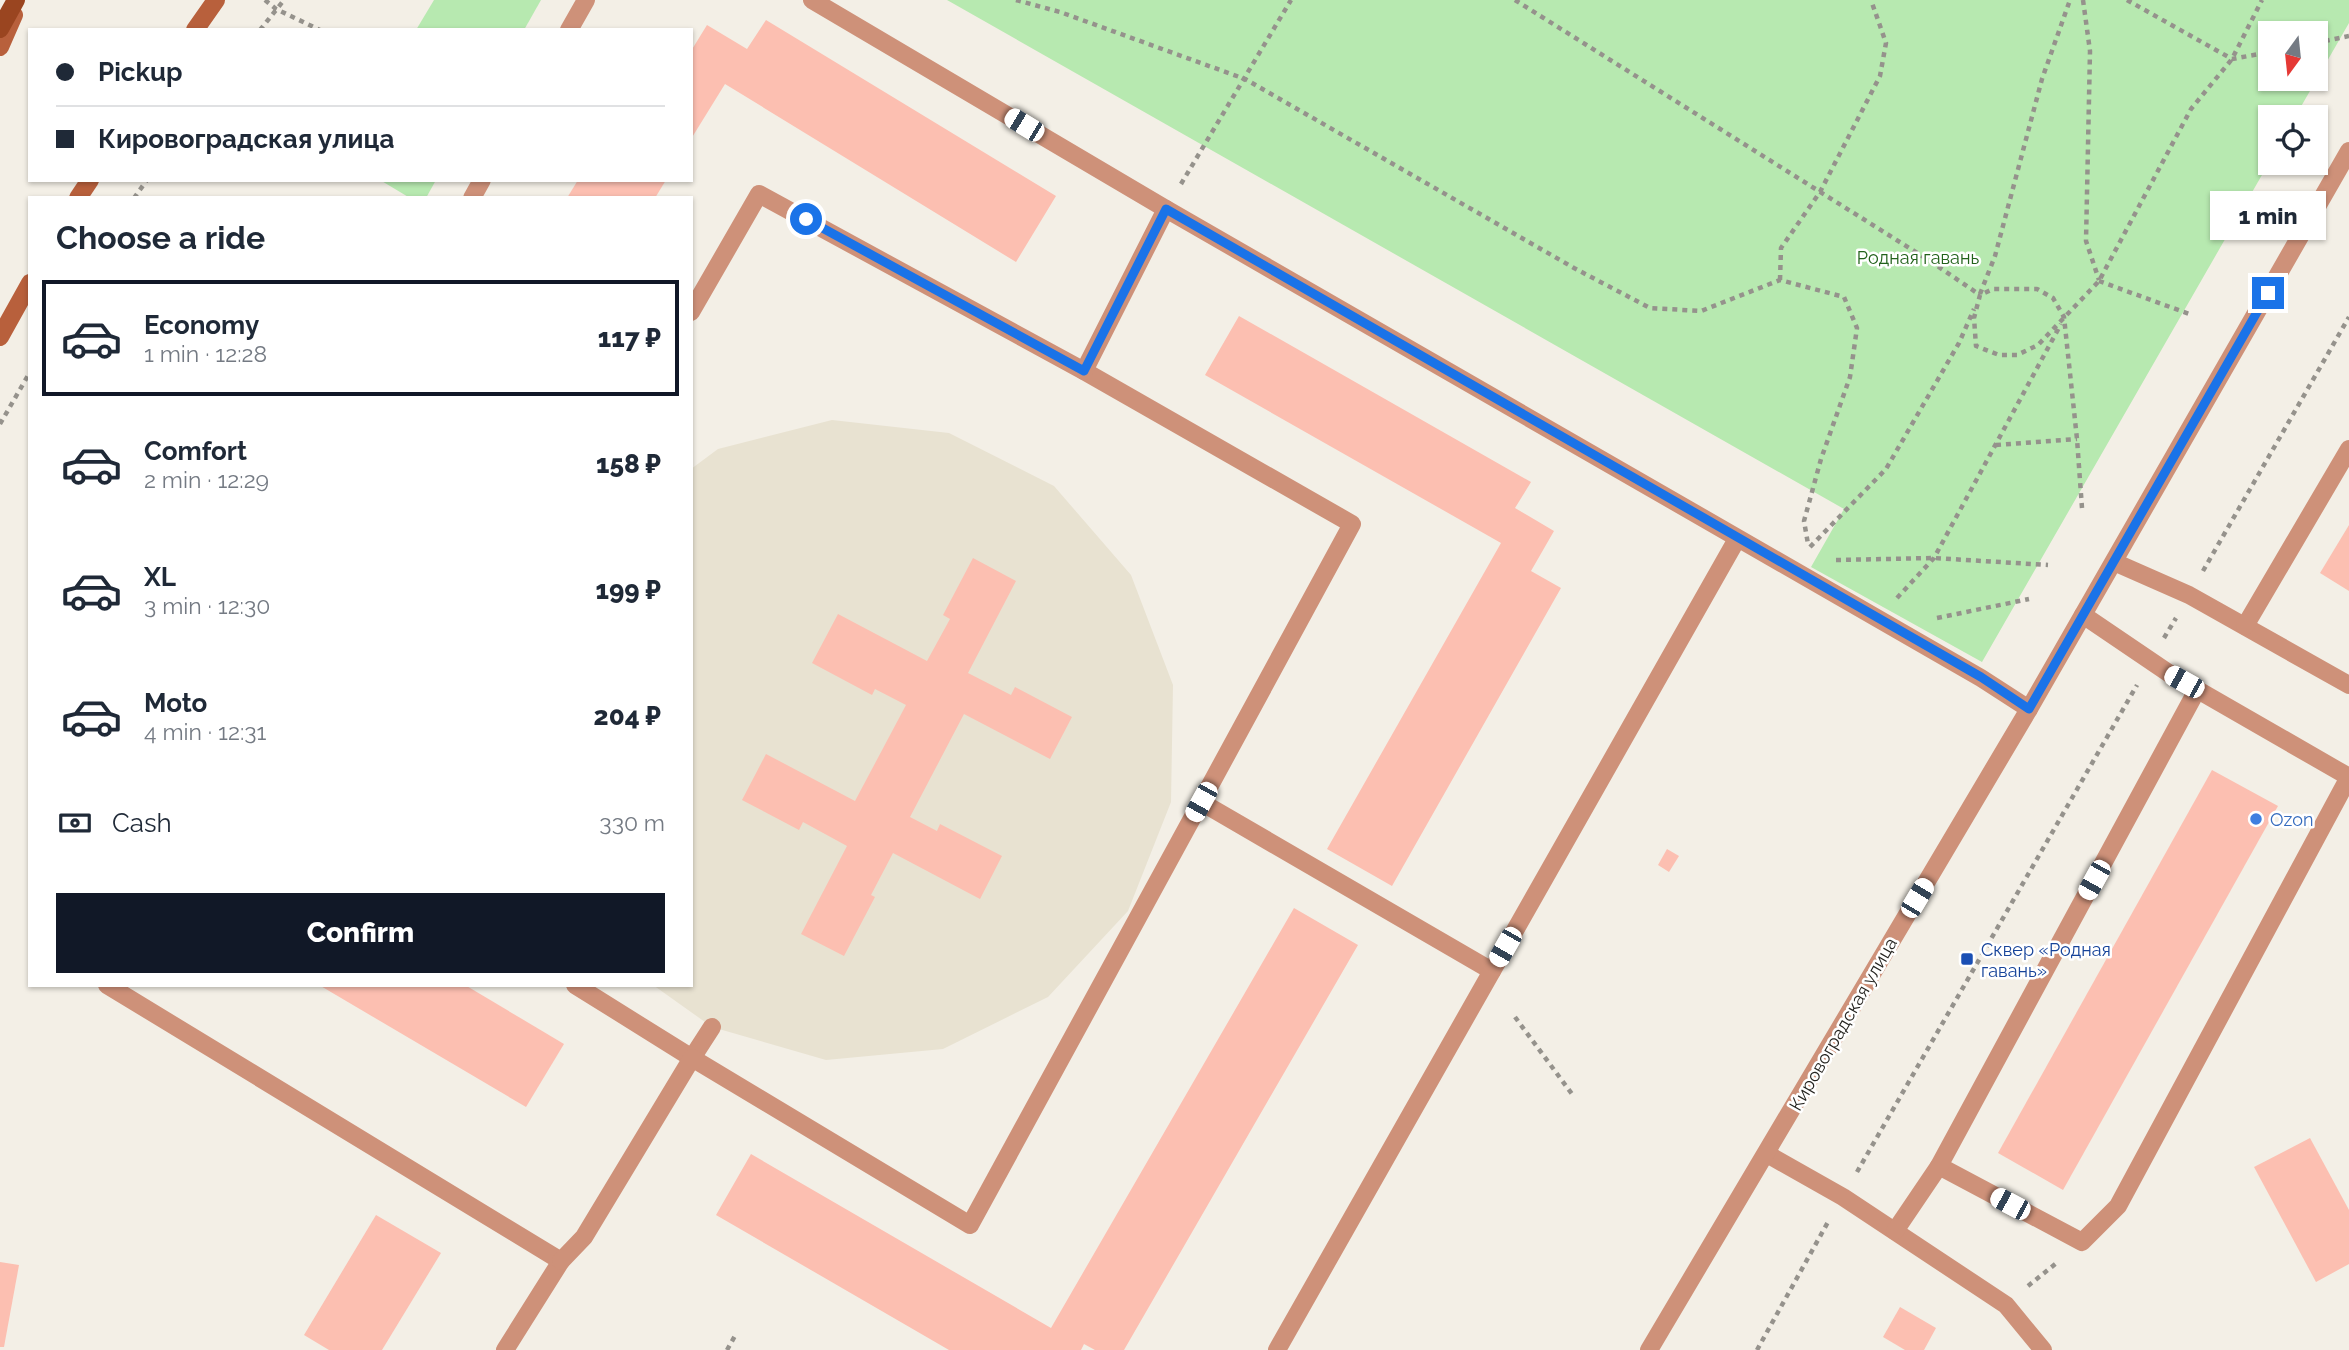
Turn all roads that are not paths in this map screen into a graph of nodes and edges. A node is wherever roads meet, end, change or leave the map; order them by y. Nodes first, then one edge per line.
1 (19, 0) edge
2 (216, 0) edge
3 (586, 0) edge
4 (812, 0) edge
5 (196, 28) edge
6 (570, 28) edge
7 (0, 29) edge
8 (0, 47) edge
9 (2349, 151) edge
10 (1166, 209) junction
11 (28, 287) edge
12 (693, 309) edge
13 (0, 337) edge
14 (1084, 371) junction
15 (2349, 449) edge
16 (1737, 539) junction
17 (2114, 562) junction
18 (2083, 615) junction
19 (2245, 626) junction
20 (2349, 685) edge
21 (2197, 690) junction
22 (2029, 709) junction
23 (1201, 802) junction
24 (1492, 971) junction
25 (110, 987) edge
26 (578, 987) edge
27 (712, 1027) dead end
28 (692, 1058) junction
29 (1767, 1154) junction
30 (1939, 1166) junction
31 (1895, 1231) junction
32 (561, 1261) junction
33 (505, 1350) edge
34 (1277, 1350) edge
35 (1649, 1350) edge
36 (2043, 1350) edge

1 - 7 main road
1 - 8 main road
2 - 5 main road
3 - 6 street
4 - 10 street
9 - 17 street, Кировоградская улица
10 - 14 street
10 - 16 street
11 - 13 main road
12 - 14 street
14 - 23 street
15 - 19 street
16 - 22 street
16 - 24 street
17 - 18 street, Кировоградская улица
17 - 19 street
18 - 21 street
18 - 22 street, Кировоградская улица
19 - 20 street
21 - 30 street
21 - 30 street
22 - 29 street, Кировоградская улица
23 - 24 street
23 - 28 street
24 - 34 street
25 - 32 street
26 - 28 street
27 - 28 street
28 - 32 street
29 - 31 street
29 - 35 street, Кировоградская улица
30 - 31 street
31 - 36 street
32 - 33 street

